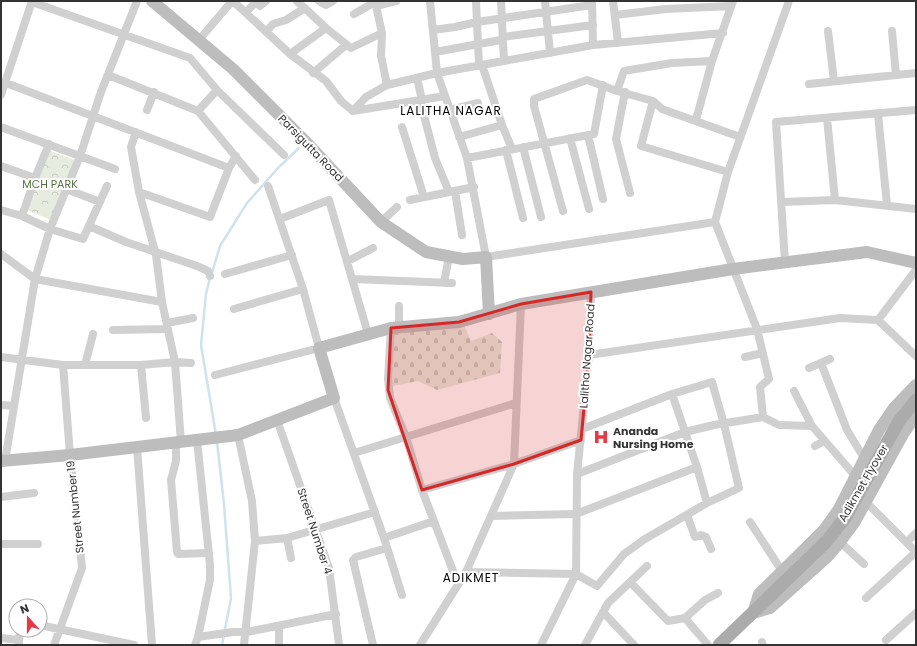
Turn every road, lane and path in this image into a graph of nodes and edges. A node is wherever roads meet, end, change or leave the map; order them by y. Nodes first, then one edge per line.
1 (32, 1) edge
2 (137, 1) edge
3 (152, 1) edge
4 (233, 1) edge
5 (266, 1) edge
6 (297, 1) edge
7 (320, 1) edge
8 (332, 1) edge
9 (396, 1) edge
10 (430, 1) edge
11 (476, 1) edge
12 (501, 1) edge
13 (545, 1) edge
14 (613, 1) edge
15 (789, 1) edge
16 (375, 3) edge
17 (592, 3) edge
18 (732, 4) edge
19 (305, 8) junction
20 (246, 12) junction
21 (546, 12) junction
22 (354, 14) dead end
23 (615, 15) junction
24 (502, 18) junction
25 (477, 22) junction
26 (593, 25) junction
27 (326, 28) junction
28 (433, 30) junction
29 (267, 31) junction
30 (828, 31) dead end
31 (892, 31) dead end
32 (547, 32) junction
33 (382, 33) junction
34 (723, 33) junction
35 (122, 35) junction
36 (503, 38) junction
37 (199, 40) junction
38 (618, 43) junction
39 (477, 44) junction
40 (346, 45) junction
41 (593, 45) junction
42 (435, 52) junction
43 (550, 53) junction
44 (290, 54) junction
45 (504, 61) junction
46 (712, 61) junction
47 (481, 65) junction
48 (313, 73) junction
49 (437, 73) junction
50 (916, 73) edge
51 (108, 75) junction
52 (896, 75) junction
53 (417, 78) junction
54 (834, 81) junction
55 (6, 83) junction
56 (809, 84) dead end
57 (387, 85) junction
58 (603, 85) junction
59 (217, 90) junction
60 (154, 92) junction
61 (621, 92) junction
62 (1, 95) edge
63 (445, 96) junction
64 (421, 100) junction
65 (653, 100) junction
66 (478, 103) dead end
67 (147, 110) dead end
68 (450, 110) junction
69 (916, 110) edge
70 (198, 111) junction
71 (353, 111) junction
72 (878, 114) junction
73 (92, 116) junction
74 (827, 118) junction
75 (696, 120) junction
76 (502, 126) junction
77 (1, 127) edge
78 (402, 127) dead end
79 (136, 132) junction
80 (588, 135) junction
81 (459, 137) junction
82 (570, 138) junction
83 (740, 138) junction
84 (545, 143) junction
85 (49, 144) junction
86 (523, 147) junction
87 (509, 149) junction
88 (284, 155) dead end
89 (80, 156) junction
90 (236, 156) junction
91 (467, 158) junction
92 (1, 166) edge
93 (229, 168) junction
94 (115, 169) dead end
95 (728, 172) junction
96 (35, 178) junction
97 (255, 180) dead end
98 (107, 186) dead end
99 (268, 186) dead end
100 (474, 187) junction
101 (66, 189) junction
102 (452, 191) junction
103 (139, 192) junction
104 (630, 194) dead end
105 (424, 197) junction
106 (603, 199) dead end
107 (410, 200) dead end
108 (835, 200) junction
109 (100, 202) junction
110 (782, 202) junction
111 (887, 204) junction
112 (397, 207) dead end
113 (589, 209) dead end
114 (916, 209) edge
115 (1, 210) edge
116 (563, 211) dead end
117 (22, 216) junction
118 (541, 216) dead end
119 (523, 218) dead end
120 (280, 219) junction
121 (381, 222) junction
122 (715, 222) junction
123 (89, 226) junction
124 (50, 229) junction
125 (462, 235) dead end
126 (373, 248) dead end
127 (155, 252) junction
128 (1, 254) edge
129 (292, 255) junction
130 (449, 256) junction
131 (486, 257) junction
132 (348, 261) junction
133 (785, 262) junction
134 (916, 262) edge
135 (733, 269) junction
136 (916, 270) edge
137 (225, 274) dead end
138 (210, 276) dead end
139 (35, 279) junction
140 (353, 279) junction
141 (303, 289) junction
142 (591, 292) junction
143 (162, 302) junction
144 (521, 304) junction
145 (399, 306) dead end
146 (234, 309) dead end
147 (489, 314) junction
148 (193, 318) dead end
149 (878, 320) junction
150 (167, 326) junction
151 (395, 328) junction
152 (757, 329) junction
153 (113, 330) dead end
154 (93, 334) dead end
155 (368, 334) junction
156 (319, 348) junction
157 (763, 353) junction
158 (589, 354) junction
159 (916, 356) edge
160 (1, 357) edge
161 (745, 357) dead end
162 (21, 359) junction
163 (830, 359) dead end
164 (175, 362) junction
165 (191, 363) dead end
166 (821, 363) junction
167 (63, 365) junction
168 (85, 365) junction
169 (141, 366) junction
170 (809, 368) dead end
171 (215, 375) dead end
172 (916, 385) edge
173 (794, 391) dead end
174 (672, 394) junction
175 (334, 398) junction
176 (916, 400) edge
177 (516, 404) junction
178 (1, 405) edge
179 (14, 406) junction
180 (916, 415) edge
181 (763, 417) junction
182 (146, 418) dead end
183 (277, 420) junction
184 (724, 424) junction
185 (812, 426) junction
186 (582, 429) junction
187 (685, 432) junction
188 (238, 435) junction
189 (406, 437) junction
190 (197, 440) junction
191 (581, 440) junction
192 (5, 441) edge
193 (824, 441) junction
194 (178, 442) junction
195 (815, 446) dead end
196 (137, 447) junction
197 (354, 453) junction
198 (70, 455) junction
199 (864, 458) junction
200 (3, 461) edge
201 (514, 464) junction
202 (697, 467) junction
203 (577, 474) junction
204 (856, 474) junction
205 (422, 490) junction
206 (861, 490) junction
207 (34, 493) dead end
208 (1, 497) edge
209 (866, 502) junction
210 (707, 503) junction
211 (375, 512) junction
212 (576, 514) junction
213 (687, 515) junction
214 (492, 516) junction
215 (434, 521) junction
216 (750, 522) dead end
217 (316, 530) junction
218 (916, 533) edge
219 (287, 538) junction
220 (384, 538) junction
221 (255, 541) junction
222 (840, 542) junction
223 (907, 542) junction
224 (1, 544) edge
225 (38, 544) dead end
226 (387, 548) junction
227 (711, 549) dead end
228 (916, 552) edge
229 (209, 553) junction
230 (291, 558) dead end
231 (864, 564) dead end
232 (647, 566) dead end
233 (782, 571) junction
234 (466, 572) junction
235 (576, 574) junction
236 (630, 582) junction
237 (458, 584) junction
238 (718, 593) dead end
239 (402, 595) dead end
240 (866, 598) dead end
241 (603, 612) junction
242 (754, 612) junction
243 (916, 613) edge
244 (336, 614) junction
245 (685, 618) junction
246 (48, 626) edge
247 (279, 626) junction
248 (58, 629) junction
249 (247, 632) junction
250 (1, 638) edge
251 (886, 640) dead end
252 (196, 641) edge
253 (19, 642) edge
254 (54, 645) edge
255 (134, 645) edge
256 (152, 645) edge
257 (244, 645) edge
258 (279, 645) edge
259 (339, 645) edge
260 (373, 645) edge
261 (420, 645) edge
262 (541, 645) edge
263 (585, 645) edge
264 (634, 645) edge
265 (708, 645) edge
266 (719, 645) edge

1 - 35 street
1 - 55 street
2 - 35 street
3 - 37 street, Parsigutta Road
4 - 20 street
4 - 37 street
5 - 20 street
6 - 19 street
7 - 8 street
9 - 16 street
10 - 28 street
11 - 25 street
12 - 24 street
13 - 21 street
14 - 23 street
15 - 83 street
16 - 22 street
16 - 33 street
17 - 21 street
17 - 26 street
18 - 23 street
18 - 34 street
19 - 27 street
19 - 29 street
20 - 29 street
21 - 24 street
21 - 32 street
23 - 38 street
24 - 25 street
24 - 36 street
25 - 28 street
25 - 39 street
26 - 32 street
26 - 41 street
27 - 40 street
27 - 44 street
28 - 42 street
29 - 44 street
30 - 54 street
31 - 52 street
32 - 36 street
32 - 43 street
33 - 40 street
33 - 57 street
34 - 38 street
34 - 46 street
35 - 51 street
35 - 59 street
36 - 39 street
36 - 45 street
37 - 121 street, Parsigutta Road
38 - 41 street
39 - 42 street
39 - 47 street
40 - 48 street
41 - 43 street
42 - 49 street
43 - 45 street
44 - 48 street
45 - 47 street
46 - 61 street
46 - 75 street
47 - 49 street
47 - 76 street
48 - 71 street
49 - 53 street
49 - 63 street
50 - 52 street
51 - 60 street
51 - 73 street
52 - 54 street
53 - 57 street
53 - 64 street
54 - 56 street
55 - 62 street
55 - 73 street
57 - 71 street
58 - 61 street
58 - 80 street
58 - 84 street
59 - 70 street
59 - 88 street
60 - 67 street
60 - 70 street
61 - 65 street
61 - 104 street
63 - 64 street
63 - 68 street
64 - 71 street
64 - 102 street
65 - 75 street
65 - 95 street
66 - 68 street
68 - 81 street
69 - 72 street
70 - 90 street
72 - 74 street
72 - 111 street
73 - 79 street
73 - 89 street
74 - 108 street
74 - 110 street
75 - 83 street
76 - 81 street
76 - 87 street
77 - 85 street
78 - 105 street
79 - 93 street
79 - 103 street
80 - 82 street
80 - 106 street
81 - 91 street
82 - 84 street
82 - 113 street
83 - 95 street
84 - 86 street
84 - 116 street
85 - 89 street
85 - 96 street
86 - 87 street
86 - 118 street
87 - 91 street
87 - 119 street
89 - 94 street
89 - 101 street
90 - 93 street
90 - 97 street
91 - 100 street
92 - 96 street
93 - 103 street
95 - 122 street
96 - 117 street
98 - 109 street
99 - 120 street
100 - 102 street
100 - 131 street
101 - 109 street
101 - 124 street
102 - 105 street
102 - 125 street
103 - 127 street
105 - 107 street
108 - 110 street
108 - 111 street
109 - 123 street
110 - 133 street
111 - 114 street
112 - 121 street
115 - 117 street
117 - 124 street
120 - 129 street
120 - 132 street
121 - 130 street, Parsigutta Road
122 - 131 street
122 - 135 street
123 - 124 street
123 - 127 street
124 - 139 street
126 - 132 street
127 - 138 street
127 - 143 street
128 - 139 street
129 - 137 street
129 - 141 street
130 - 131 street, Parsigutta Road
130 - 140 street
131 - 147 street
132 - 140 street
133 - 134 street, Lalitha Nagar Road
133 - 135 street, Lalitha Nagar Road
135 - 142 street, Lalitha Nagar Road
135 - 152 street
136 - 149 street
139 - 143 street
139 - 162 street
140 - 155 street
141 - 146 street
141 - 156 street
142 - 144 street
142 - 158 street, Lalitha Nagar Road
143 - 150 street
144 - 147 street
144 - 177 street
145 - 151 street
147 - 151 street
148 - 150 street
149 - 152 street
149 - 159 street
150 - 153 street
150 - 164 street
151 - 155 street
151 - 189 street
152 - 157 street
152 - 158 street
154 - 168 street
155 - 156 street
156 - 171 street
156 - 175 street
157 - 161 street
157 - 181 street
158 - 186 street, Lalitha Nagar Road
160 - 162 street
162 - 167 street
162 - 179 street
163 - 166 street
164 - 165 street
164 - 169 street
164 - 194 street
166 - 170 street
166 - 199 street
167 - 168 street
167 - 198 street, Street Number 19
168 - 169 street
169 - 182 street
172 - 199 street
173 - 185 street
174 - 184 street
174 - 186 street
174 - 187 street
175 - 183 street
175 - 197 street
176 - 206 main road, Adikmet Flyover
177 - 189 street
177 - 201 street
178 - 179 street
179 - 192 street
180 - 209 street
181 - 184 street
181 - 185 street
183 - 188 street
183 - 217 street, Street Number 4
184 - 187 street
184 - 210 street
185 - 193 street
186 - 191 street, Lalitha Nagar Road
187 - 202 street
187 - 203 street
188 - 190 street
188 - 221 street
189 - 197 street
189 - 205 street
190 - 194 street
190 - 229 street
191 - 201 street
191 - 203 street, Lalitha Nagar Road
192 - 200 street
193 - 195 street
193 - 204 street
194 - 196 street
194 - 229 street
196 - 198 street
196 - 256 street
197 - 211 street
198 - 200 street
198 - 248 street, Street Number 19
199 - 204 street
201 - 205 street
201 - 214 street
202 - 210 street
202 - 212 street
203 - 212 street, Lalitha Nagar Road
204 - 206 street
204 - 233 street
205 - 215 street
206 - 209 street
206 - 242 main road, Adikmet Flyover
207 - 208 street
209 - 222 street
209 - 223 street
210 - 213 street
211 - 217 street
211 - 220 street
212 - 214 street
212 - 235 street, Lalitha Nagar Road
213 - 227 street
213 - 235 street
214 - 234 street
215 - 220 street
215 - 237 street
216 - 233 street
217 - 219 street
217 - 244 street, Street Number 4
218 - 223 street
219 - 221 street
219 - 230 street
220 - 226 street
221 - 249 street
222 - 231 street
222 - 242 street
223 - 228 street
224 - 225 street
226 - 239 street
226 - 260 street
228 - 240 street
229 - 252 street
232 - 236 street
233 - 242 street
234 - 235 street
234 - 237 street
235 - 262 street, Lalitha Nagar Road
236 - 241 street
236 - 245 street
237 - 261 street
238 - 245 street
241 - 263 street
241 - 264 street
242 - 266 main road, Adikmet Flyover
243 - 251 street
244 - 247 street
244 - 259 street, Street Number 4
245 - 265 street
246 - 248 street
247 - 249 street
247 - 258 street
248 - 254 street, Street Number 19
248 - 255 street
249 - 252 street
249 - 257 street
250 - 253 street

